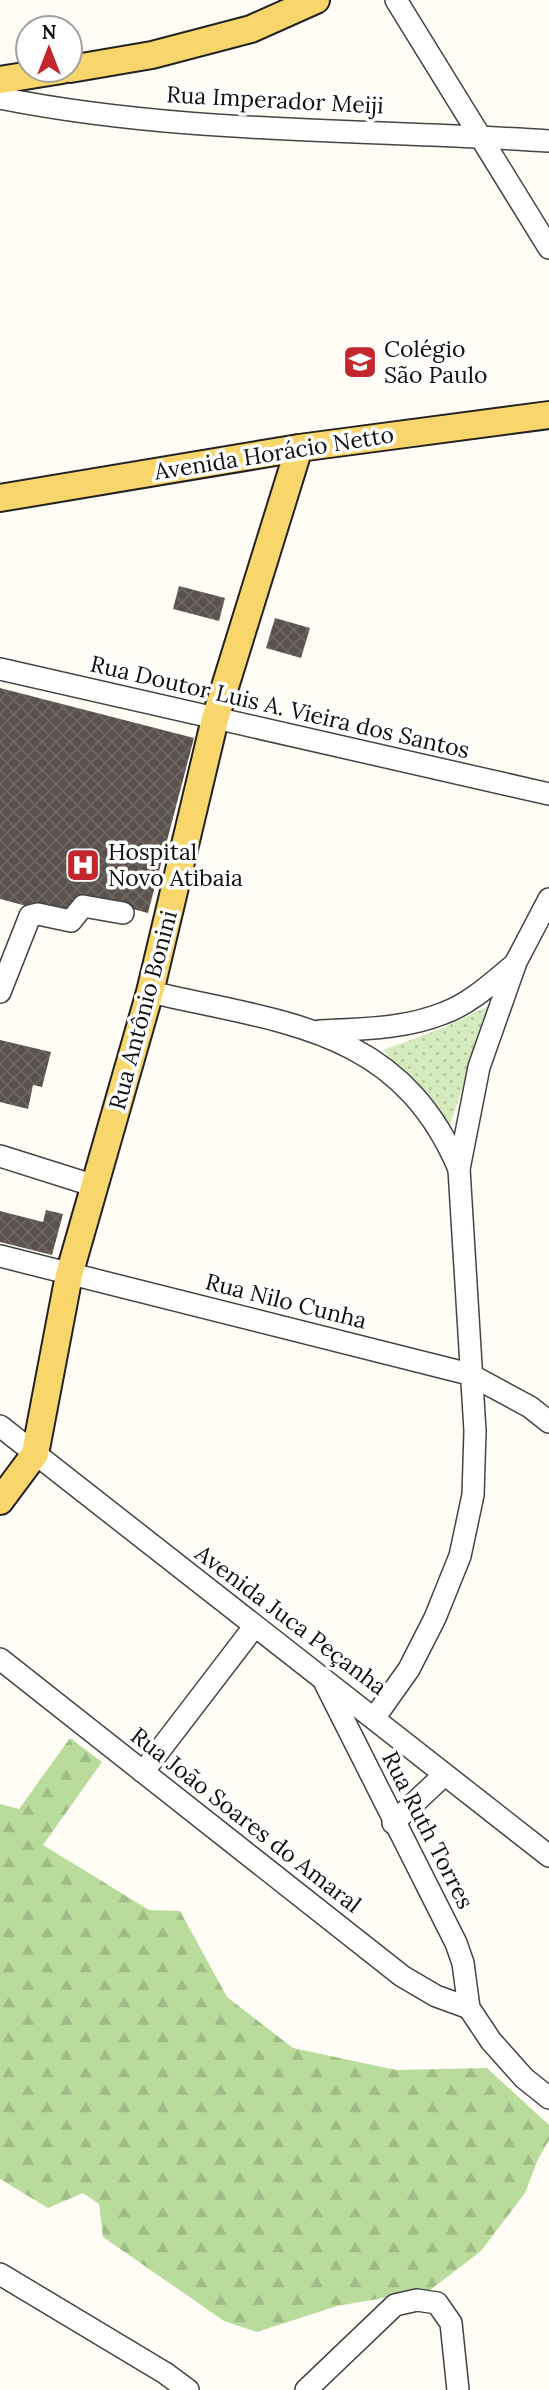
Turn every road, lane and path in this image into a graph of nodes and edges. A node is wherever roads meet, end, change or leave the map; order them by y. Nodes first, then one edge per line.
1 (317, 0) edge
2 (396, 0) edge
3 (282, 8) edge
4 (84, 67) edge
5 (0, 98) edge
6 (480, 137) junction
7 (549, 141) edge
8 (549, 248) edge
9 (549, 415) edge
10 (299, 448) junction
11 (0, 498) edge
12 (0, 669) edge
13 (215, 719) junction
14 (549, 794) edge
15 (549, 899) edge
16 (123, 913) dead end
17 (516, 962) junction
18 (0, 992) edge
19 (150, 992) junction
20 (377, 1028) junction
21 (320, 1031) junction
22 (377, 1062) junction
23 (0, 1156) edge
24 (459, 1169) junction
25 (95, 1186) junction
26 (0, 1256) edge
27 (69, 1275) junction
28 (470, 1374) junction
29 (549, 1422) edge
30 (0, 1426) edge
31 (34, 1454) junction
32 (0, 1501) edge
33 (254, 1627) junction
34 (0, 1659) edge
35 (324, 1682) junction
36 (375, 1717) junction
37 (143, 1772) junction
38 (443, 1776) junction
39 (393, 1823) junction
40 (549, 1856) edge
41 (469, 2008) junction
42 (549, 2098) edge
43 (0, 2274) edge
44 (188, 2390) edge
45 (306, 2390) edge
46 (458, 2390) edge

1 - 3 main road
2 - 6 street
3 - 4 main road
5 - 6 street, Rua Imperador Meiji
6 - 7 street, Rua Imperador Meiji
6 - 8 street
9 - 10 main road, Avenida Horácio Netto
10 - 11 main road, Avenida Horácio Netto
10 - 13 main road, Rua Antônio Bonini
12 - 13 street, Rua Doutor Luis A. Vieira dos Santos
13 - 14 street, Rua Doutor Luis A. Vieira dos Santos
13 - 19 main road, Rua Antônio Bonini
15 - 17 street
16 - 18 street
17 - 20 street
17 - 24 street
19 - 21 street
19 - 25 main road, Rua Antônio Bonini
20 - 21 street
20 - 22 street
21 - 22 street
22 - 24 street
23 - 25 street
24 - 28 street
25 - 27 main road, Rua Antônio Bonini
26 - 27 street, Rua Nilo Cunha
27 - 28 street, Rua Nilo Cunha
27 - 31 main road, Rua Antônio Bonini
28 - 29 street, Rua Nilo Cunha
28 - 36 street
30 - 31 street, Avenida Juca Peçanha
31 - 32 main road
31 - 33 street, Avenida Juca Peçanha
33 - 35 street, Avenida Juca Peçanha
33 - 37 street
34 - 37 street, Rua João Soares do Amaral
35 - 36 street, Avenida Juca Peçanha
35 - 39 street, Rua Ruth Torres
36 - 38 street, Avenida Juca Peçanha
37 - 41 street, Rua João Soares do Amaral
38 - 39 street
38 - 40 street, Avenida Juca Peçanha
39 - 41 street, Rua Ruth Torres
41 - 42 street
43 - 44 street
45 - 46 street

